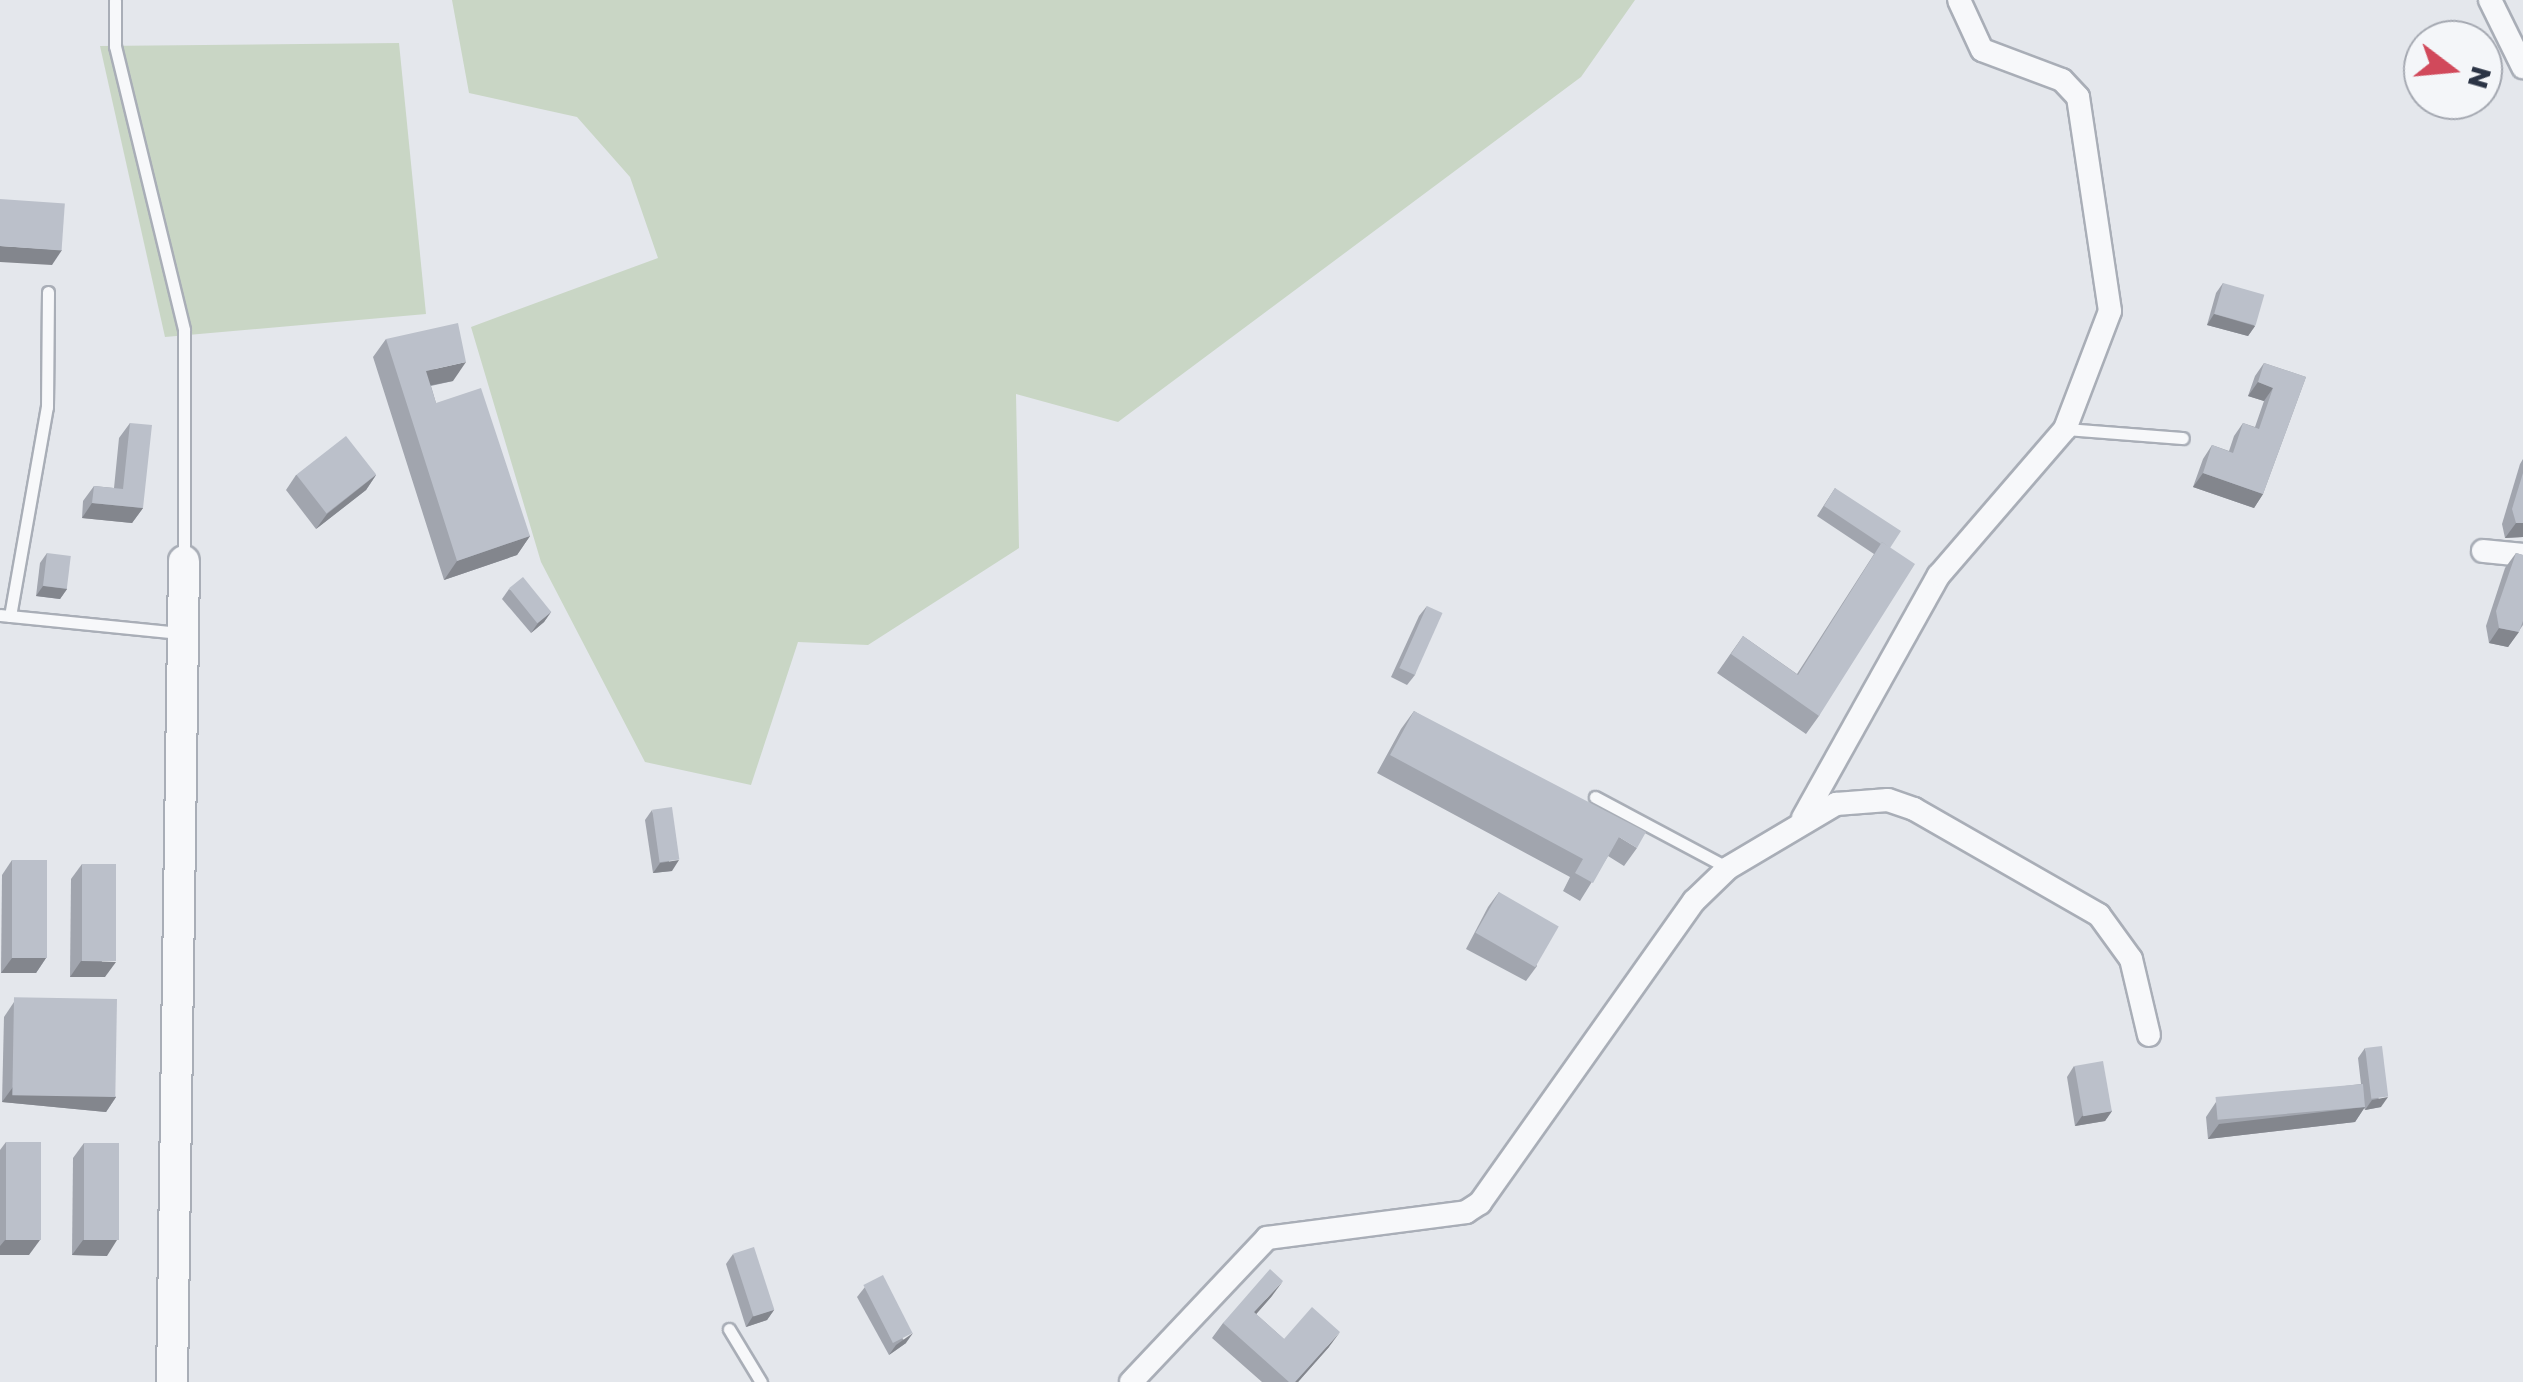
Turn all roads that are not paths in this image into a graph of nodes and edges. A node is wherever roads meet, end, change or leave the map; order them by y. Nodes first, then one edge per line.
1 (116, 0) edge
2 (1959, 0) edge
3 (2490, 0) edge
4 (2523, 68) edge
5 (48, 292) dead end
6 (2065, 429) junction
7 (2184, 438) dead end
8 (2483, 551) dead end
9 (2523, 555) edge
10 (184, 562) joint
11 (5, 615) edge
12 (183, 634) junction
13 (1596, 797) dead end
14 (1802, 818) junction
15 (1728, 868) junction
16 (2150, 1035) dead end
17 (729, 1329) dead end
18 (172, 1382) edge
19 (760, 1382) edge
20 (1131, 1382) edge

1 - 10 lane
2 - 6 street
3 - 4 street
5 - 11 lane
6 - 7 lane
6 - 14 street
8 - 9 street
10 - 12 street
11 - 12 lane
12 - 18 street
13 - 15 lane
14 - 15 street
14 - 16 street
15 - 20 street
17 - 19 lane

